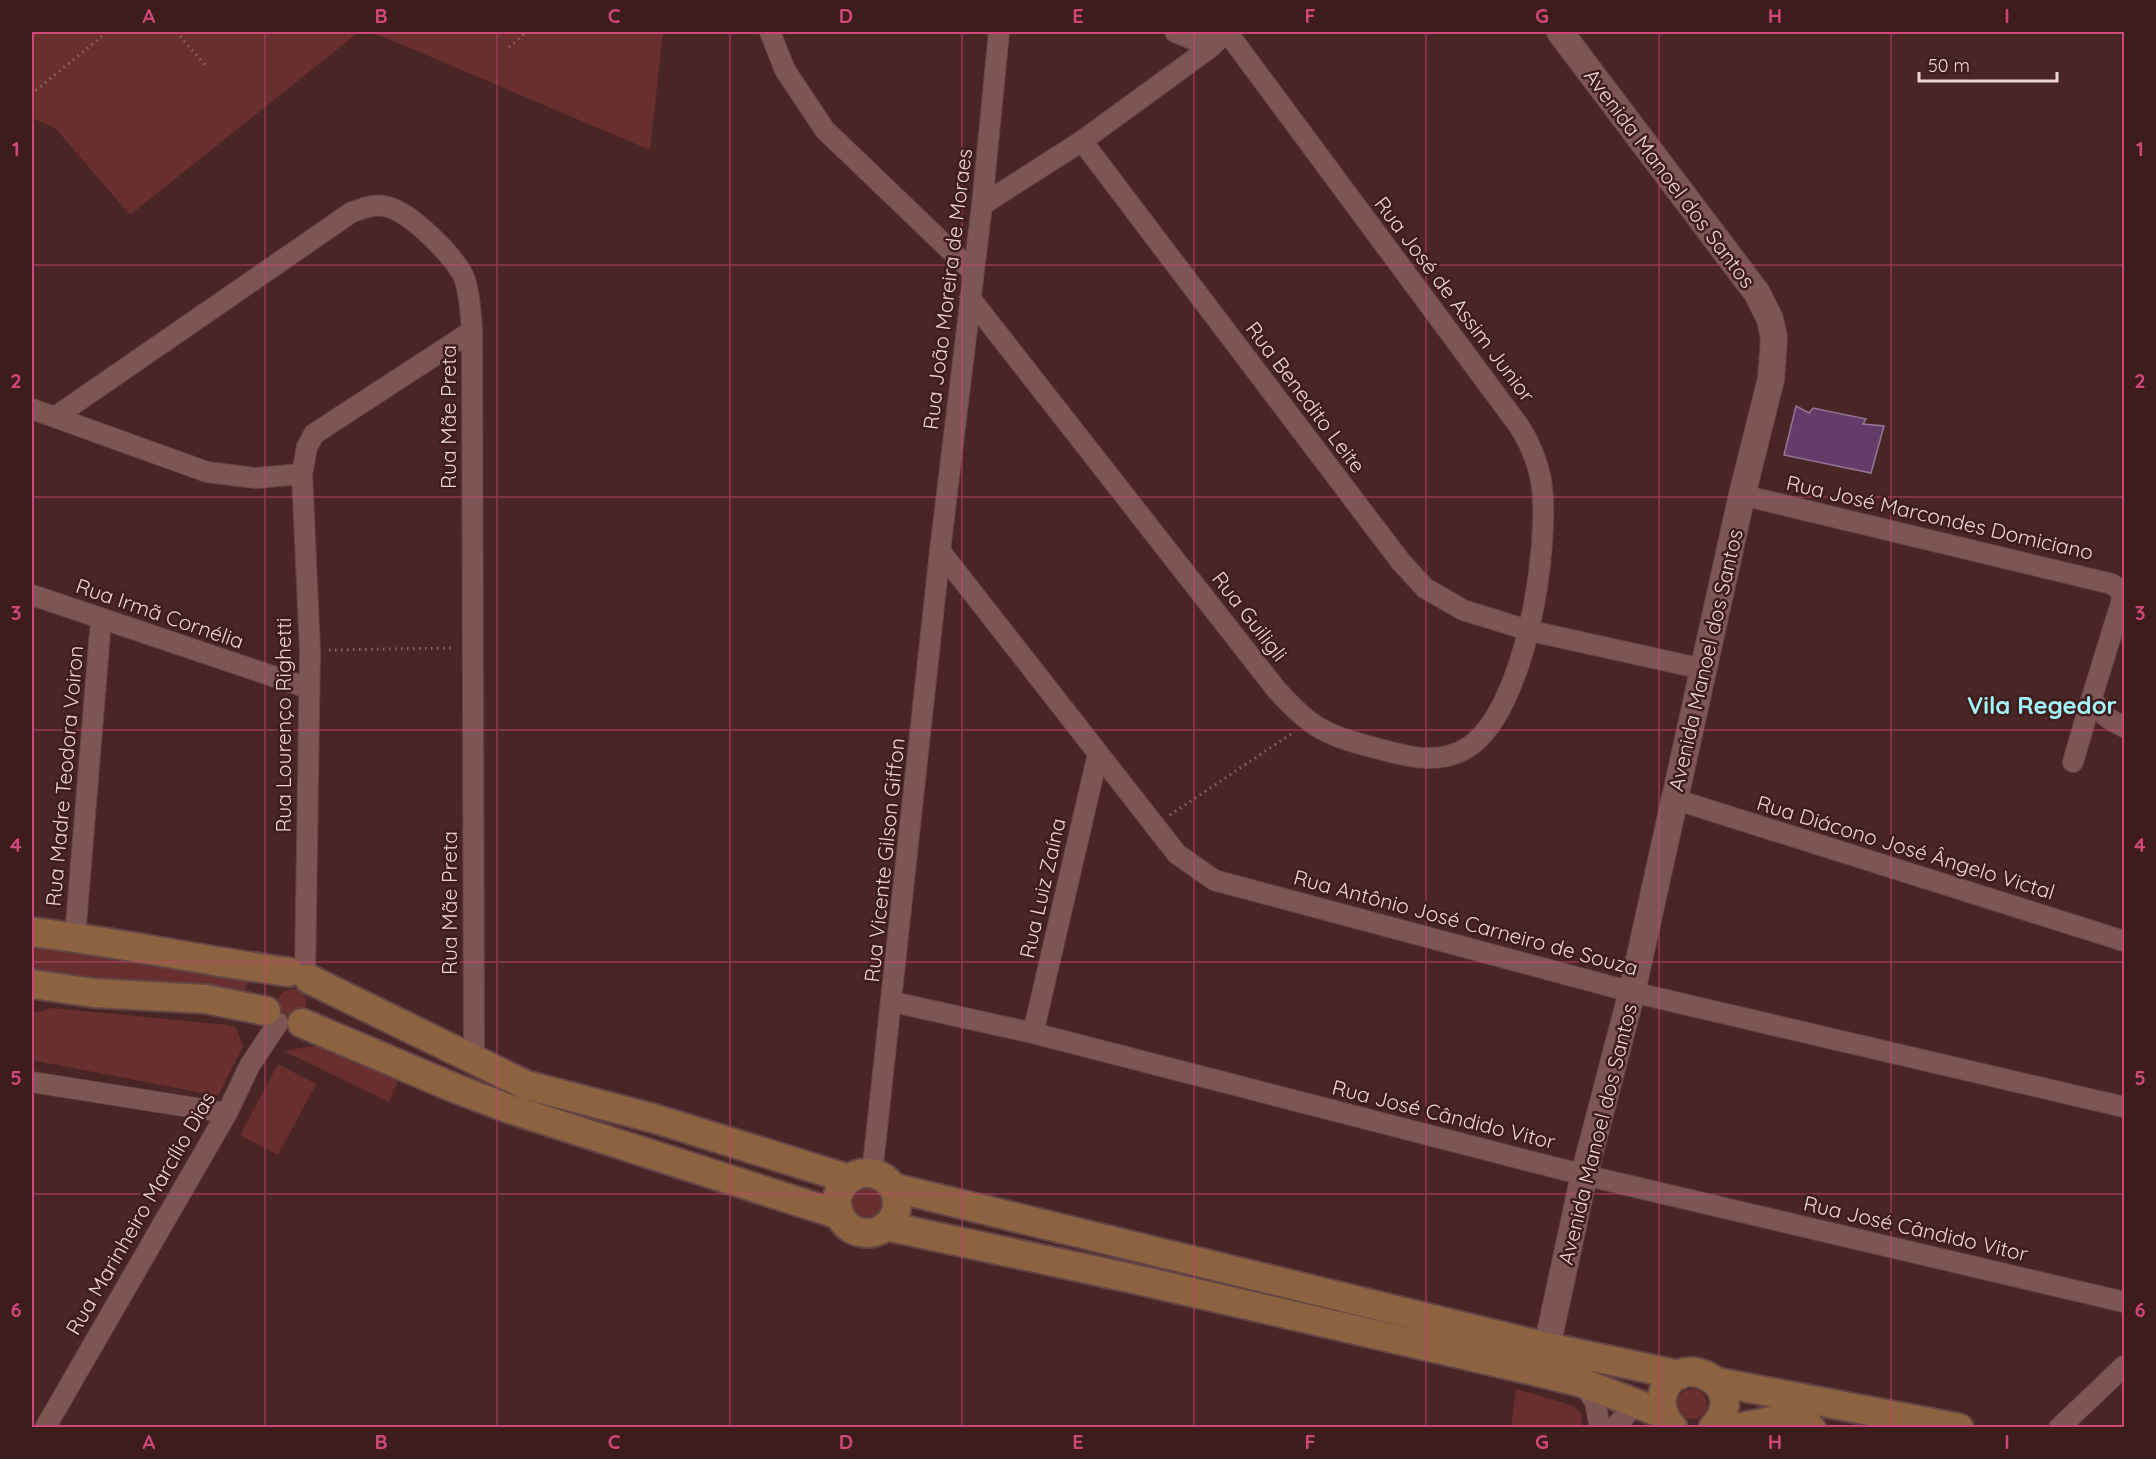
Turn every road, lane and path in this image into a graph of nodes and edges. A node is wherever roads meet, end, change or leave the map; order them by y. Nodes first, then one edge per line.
1 (107, 32) edge
2 (176, 32) edge
3 (526, 32) edge
4 (770, 32) edge
5 (999, 32) edge
6 (1175, 32) edge
7 (1226, 32) edge
8 (1564, 32) edge
9 (508, 47) dead end
10 (1211, 47) junction
11 (207, 67) dead end
12 (32, 91) edge
13 (1082, 141) junction
14 (982, 205) junction
15 (973, 272) junction
16 (970, 298) junction
17 (472, 331) junction
18 (32, 409) edge
19 (55, 417) junction
20 (302, 474) junction
21 (1742, 495) junction
22 (940, 551) junction
23 (32, 595) edge
24 (101, 620) junction
25 (1531, 631) junction
26 (472, 648) junction
27 (310, 650) junction
28 (1703, 669) junction
29 (308, 688) junction
30 (2092, 697) junction
31 (1308, 722) junction
32 (2124, 727) edge
33 (1098, 754) junction
34 (2073, 762) dead end
35 (1674, 799) junction
36 (1154, 825) junction
37 (32, 932) edge
38 (75, 937) junction
39 (2124, 941) edge
40 (301, 976) junction
41 (32, 985) edge
42 (1632, 992) junction
43 (893, 1002) junction
44 (282, 1019) junction
45 (1033, 1033) junction
46 (474, 1061) junction
47 (32, 1082) edge
48 (2124, 1107) edge
49 (227, 1113) junction
50 (1584, 1175) junction
51 (872, 1180) junction
52 (840, 1215) junction
53 (886, 1226) junction
54 (2124, 1302) edge
55 (1547, 1347) junction
56 (2124, 1366) edge
57 (1679, 1375) junction
58 (1717, 1382) junction
59 (1583, 1383) junction
60 (1636, 1404) junction
61 (1668, 1421) edge
62 (1775, 1424) edge
63 (45, 1428) edge
64 (1600, 1428) edge
65 (1614, 1428) edge
66 (1713, 1428) edge
67 (1737, 1428) edge
68 (1811, 1428) edge
69 (1959, 1428) edge
70 (2059, 1428) edge

1 - 12 path
2 - 11 path
3 - 9 path
4 - 15 street
5 - 14 street, Rua João Moreira de Moraes
6 - 10 street
7 - 10 street
7 - 25 street, Rua José de Assim Junior
8 - 21 street, Avenida Manoel dos Santos
10 - 13 street
13 - 14 street
13 - 25 street, Rua Benedito Leite
14 - 15 street, Rua João Moreira de Moraes
15 - 16 street, Rua João Moreira de Moraes
16 - 22 street, Rua João Moreira de Moraes
16 - 31 street, Rua Guiligli
17 - 19 street, Rua Mãe Preta
17 - 20 street, Rua Lourenço Righetti
17 - 26 street, Rua Mãe Preta
18 - 19 street
19 - 20 street
20 - 27 street, Rua Lourenço Righetti
21 - 28 street, Avenida Manoel dos Santos
21 - 30 street, Rua José Marcondes Domiciano
22 - 33 street, Rua Antônio José Carneiro de Souza
22 - 43 street, Rua Vicente Gilson Giffon
23 - 24 street, Rua Irmã Cornélia
24 - 29 street, Rua Irmã Cornélia
24 - 38 street, Rua Madre Teodora Voiron
25 - 28 street, Rua Benedito Leite
25 - 31 street, Rua Guiligli
26 - 27 path
26 - 46 street, Rua Mãe Preta
27 - 29 street, Rua Lourenço Righetti
28 - 35 street, Avenida Manoel dos Santos
29 - 40 street, Rua Lourenço Righetti
30 - 32 street
30 - 34 street, Rua José Marcondes Domiciano
31 - 36 path
33 - 36 street, Rua Antônio José Carneiro de Souza
33 - 45 street, Rua Luiz Zaína
35 - 39 street, Rua Diácono José Ângelo Victal
35 - 42 street, Avenida Manoel dos Santos
36 - 42 street, Rua Antônio José Carneiro de Souza
37 - 38 main road
38 - 40 main road
40 - 44 main road
40 - 44 main road
40 - 46 main road
41 - 44 main road
42 - 48 street, Rua Antônio José Carneiro de Souza
42 - 50 street, Avenida Manoel dos Santos
43 - 45 street, Rua José Cândido Vitor
43 - 51 street, Rua Vicente Gilson Giffon
44 - 49 street, Rua Marinheiro Marcílio Dias
44 - 52 main road
45 - 50 street, Rua José Cândido Vitor
46 - 51 main road
47 - 49 street
49 - 63 street, Rua Marinheiro Marcílio Dias
50 - 54 street, Rua José Cândido Vitor
50 - 55 street, Avenida Manoel dos Santos
51 - 52 main road
51 - 53 main road
51 - 55 main road
52 - 53 main road
53 - 59 main road
55 - 57 main road
56 - 70 street
57 - 58 main road
57 - 61 main road
58 - 66 main road
58 - 69 main road
59 - 60 main road
59 - 64 street
60 - 61 main road
60 - 65 street
62 - 67 main road
62 - 68 main road

